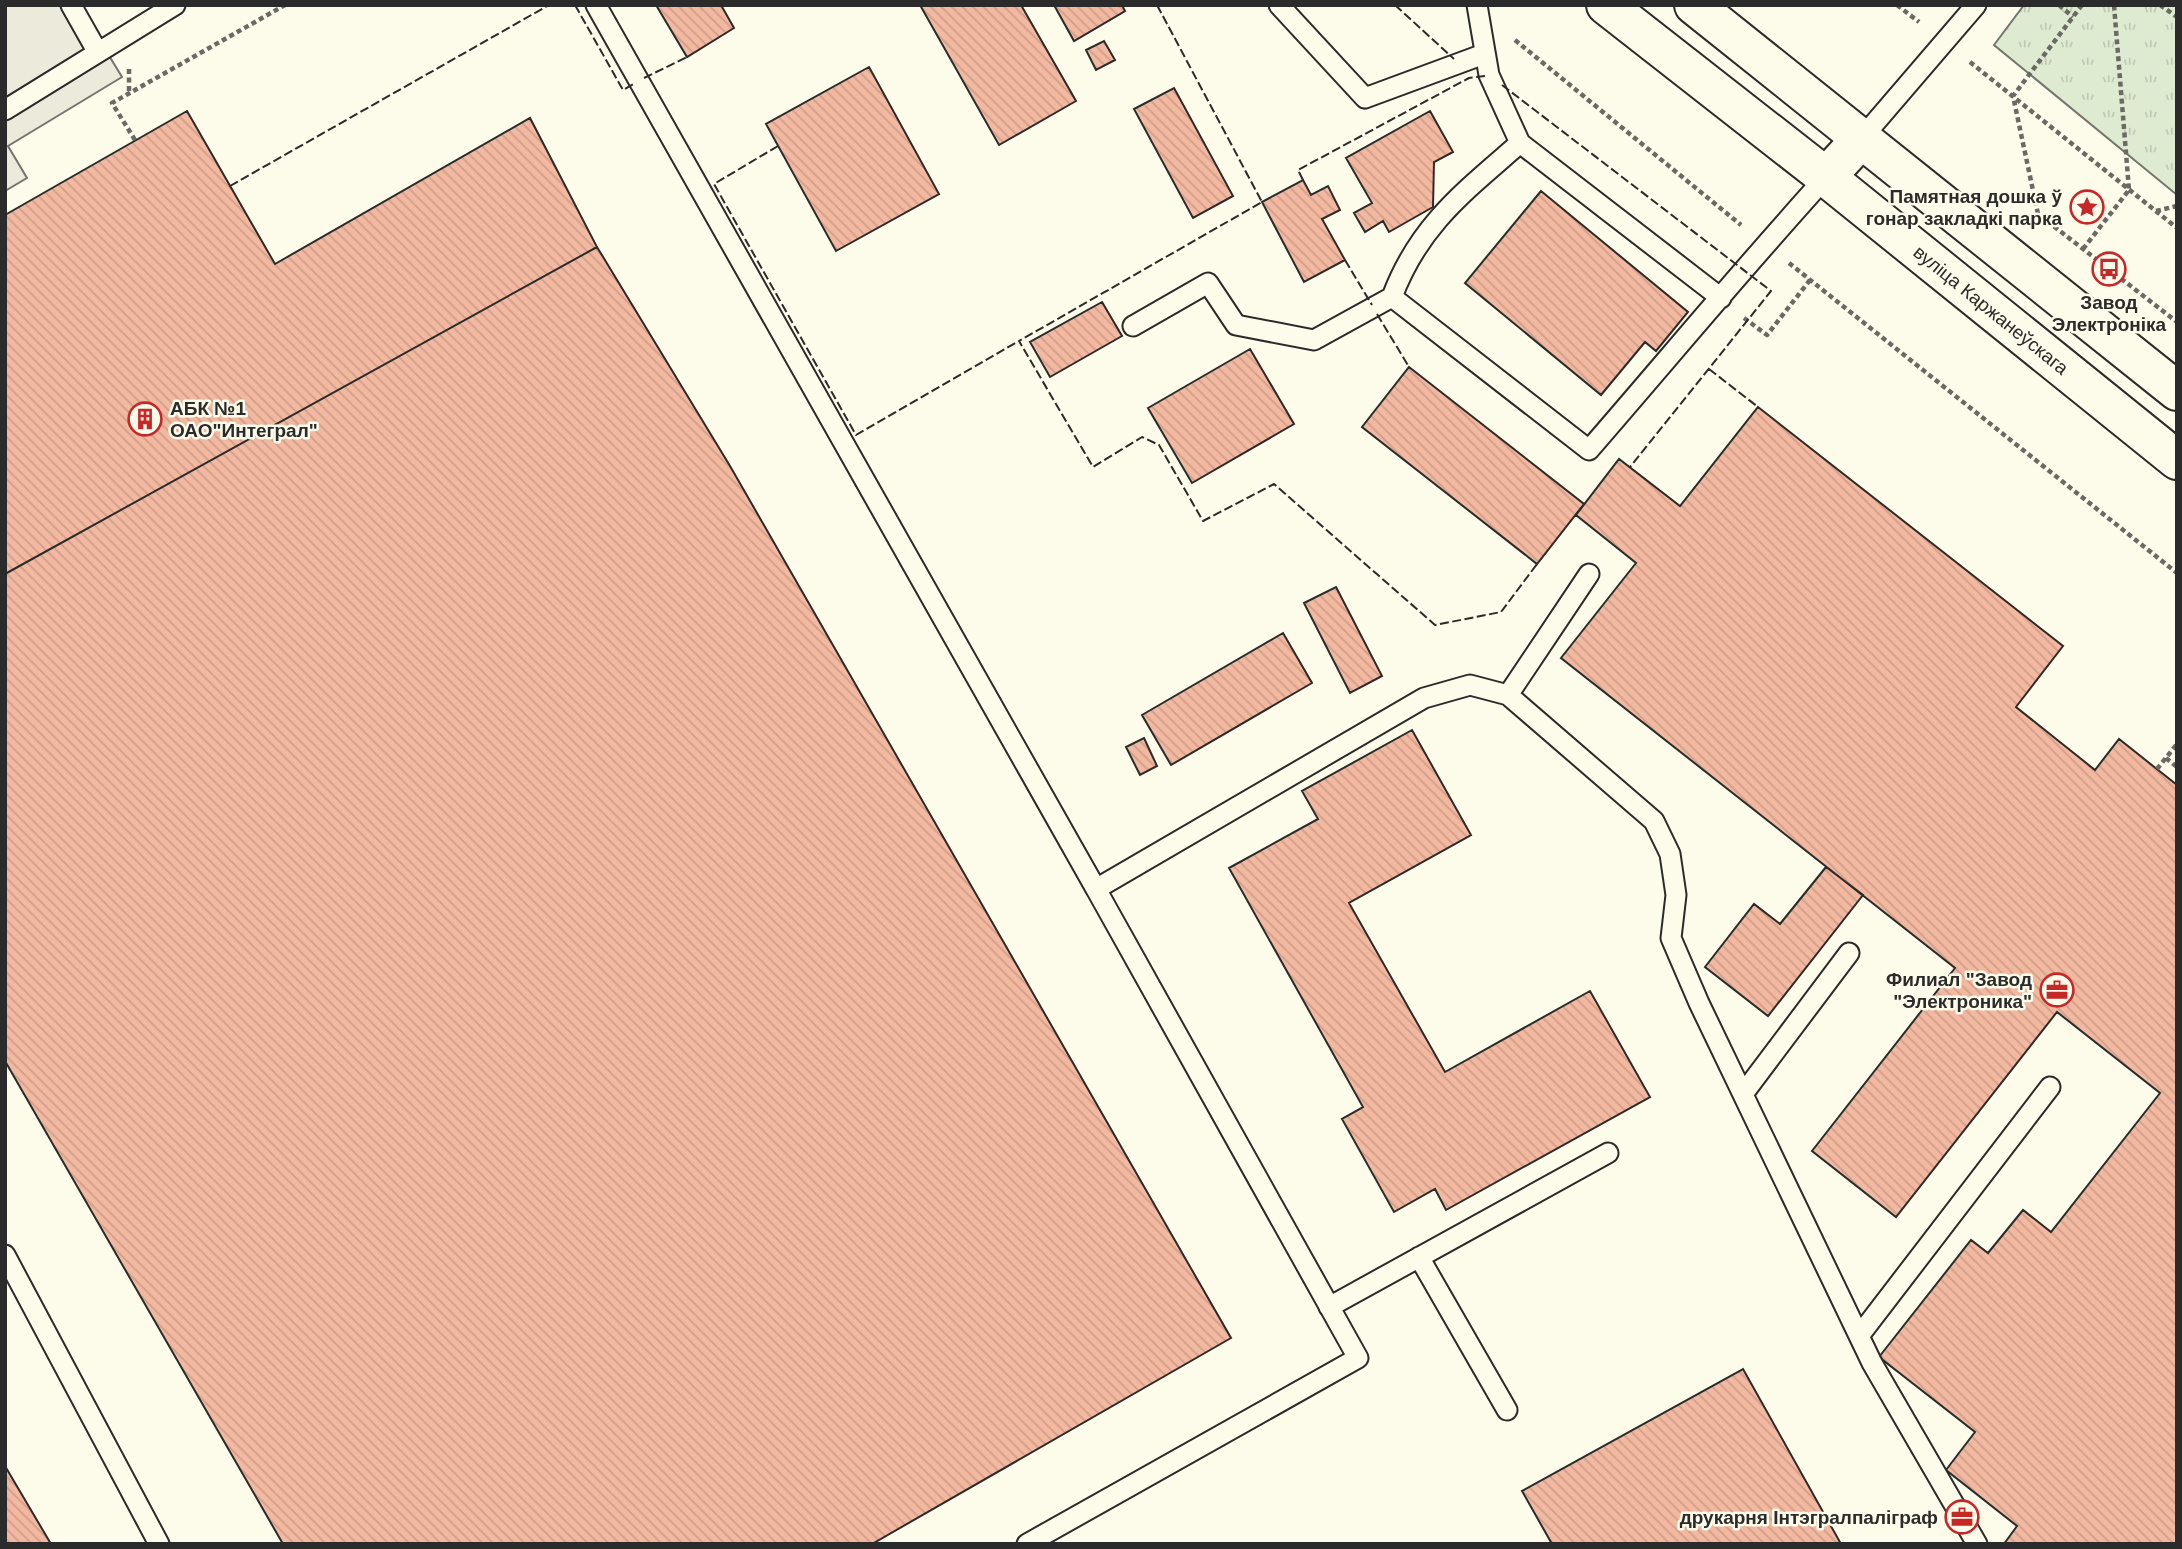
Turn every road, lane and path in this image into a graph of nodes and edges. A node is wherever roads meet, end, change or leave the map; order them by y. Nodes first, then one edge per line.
1 (71, 5) edge
2 (175, 5) edge
3 (285, 5) edge
4 (596, 5) edge
5 (1279, 5) edge
6 (1606, 5) edge
7 (1694, 5) edge
8 (1976, 5) edge
9 (2059, 5) edge
10 (2082, 5) edge
11 (2113, 5) edge
12 (2160, 5) edge
13 (1477, 8) edge
14 (2073, 18) junction
15 (2177, 18) edge
16 (1946, 43) junction
17 (97, 51) junction
18 (1485, 54) junction
19 (2013, 96) junction
20 (5, 110) edge
21 (1861, 139) junction
22 (135, 141) dead end
23 (1520, 143) junction
24 (1826, 177) junction
25 (2129, 190) junction
26 (2177, 206) edge
27 (2155, 211) junction
28 (2177, 228) edge
29 (1765, 244) junction
30 (2083, 249) junction
31 (1810, 280) junction
32 (1392, 297) junction
33 (1721, 299) junction
34 (2177, 321) edge
35 (1133, 326) dead end
36 (2177, 391) edge
37 (2177, 460) edge
38 (2177, 573) edge
39 (1589, 574) dead end
40 (1507, 695) junction
41 (2177, 744) edge
42 (2166, 758) junction
43 (2177, 767) edge
44 (2157, 769) dead end
45 (1096, 889) junction
46 (1849, 953) dead end
47 (2050, 1087) dead end
48 (1743, 1094) junction
49 (1608, 1153) dead end
50 (5, 1255) edge
51 (1419, 1257) junction
52 (1329, 1307) junction
53 (1859, 1336) junction
54 (1507, 1410) dead end
55 (159, 1544) edge
56 (1027, 1544) edge
57 (1978, 1544) edge

1 - 17 lane
2 - 17 lane
3 - 22 path
4 - 45 lane
5 - 18 lane
6 - 24 main road, вуліца Каржанеўскага
7 - 21 main road
8 - 16 lane
9 - 14 path
10 - 14 path
11 - 25 path
12 - 15 path
13 - 18 lane
13 - 29 path
14 - 19 path
16 - 19 path
16 - 21 lane
17 - 20 lane
18 - 23 lane
19 - 25 path
19 - 30 path
21 - 24 main road
21 - 36 main road
23 - 32 lane
23 - 33 lane
24 - 29 lane
24 - 37 main road, вуліца Каржанеўскага
25 - 27 path
25 - 30 path
26 - 27 path
27 - 28 path
29 - 31 path
29 - 33 lane
30 - 34 path
31 - 33 path
31 - 38 path
32 - 33 lane
32 - 35 lane
39 - 40 lane
40 - 45 lane
40 - 48 lane
41 - 42 path
42 - 43 path
42 - 44 path
45 - 52 lane
46 - 48 lane
47 - 53 lane
48 - 53 lane
49 - 51 lane
50 - 55 lane
51 - 52 lane
51 - 54 lane
52 - 56 lane
53 - 57 lane

